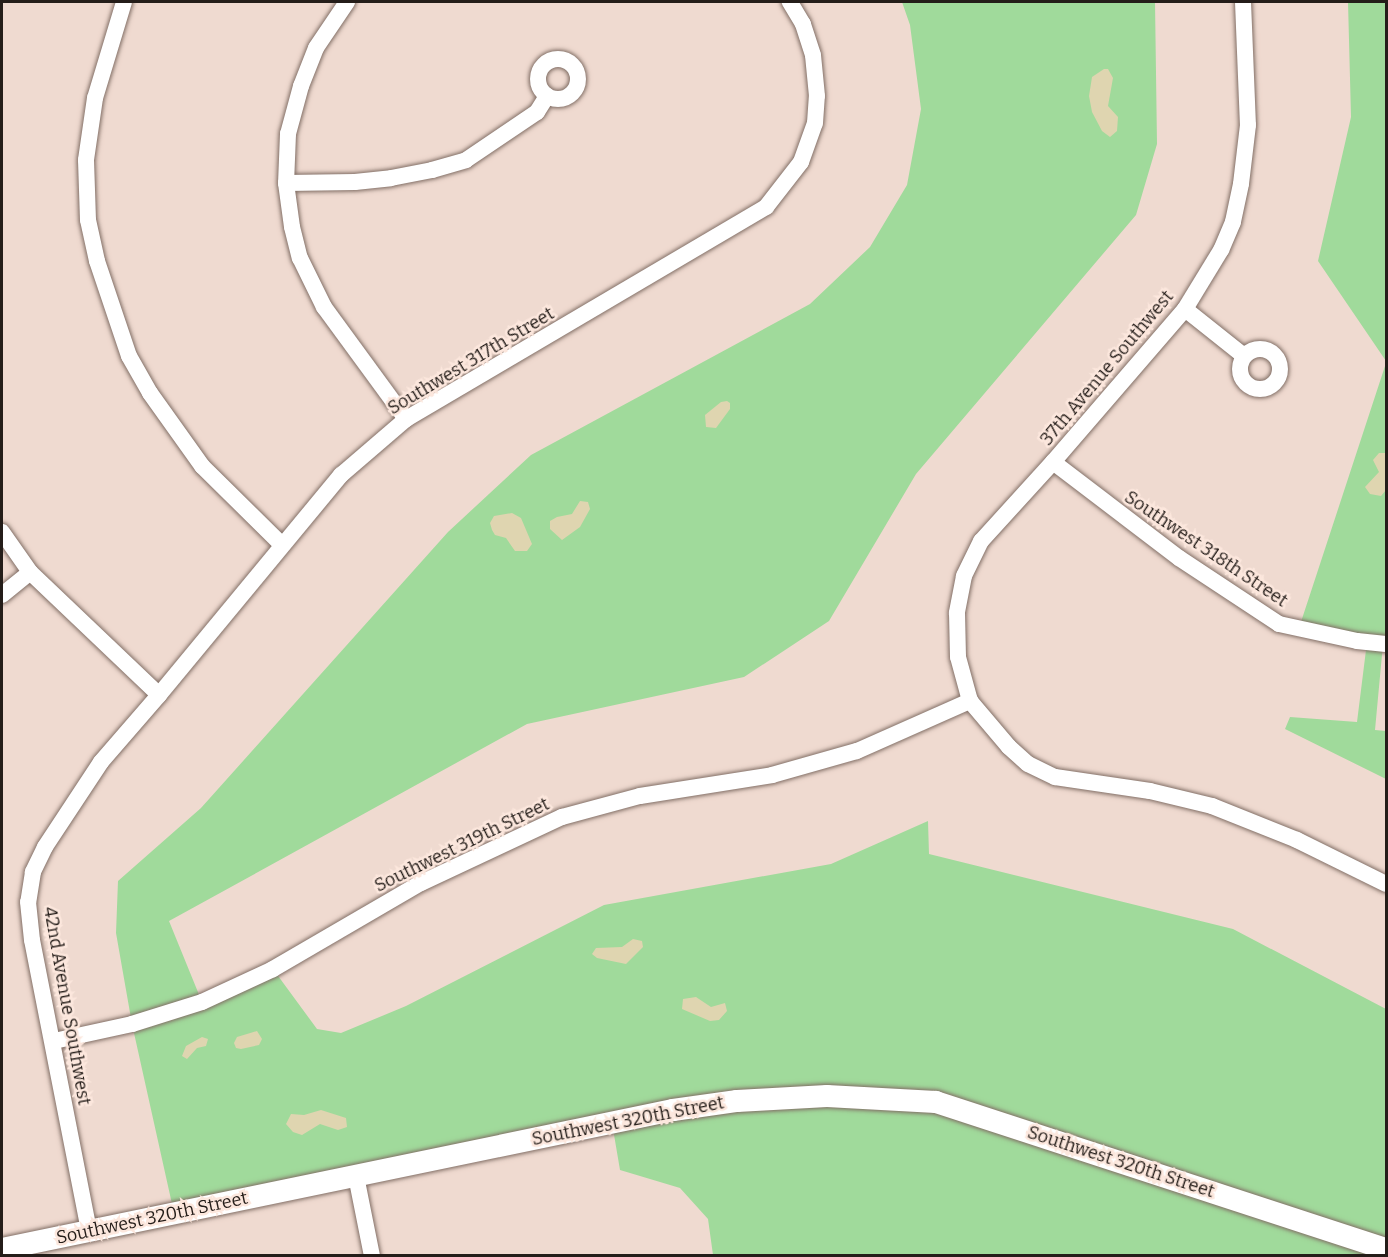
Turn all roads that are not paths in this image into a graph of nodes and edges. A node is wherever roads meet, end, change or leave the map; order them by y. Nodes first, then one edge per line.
1 (123, 2) edge
2 (347, 2) edge
3 (790, 2) edge
4 (1243, 2) edge
5 (547, 96) dead end
6 (286, 183) junction
7 (1185, 309) junction
8 (1244, 356) dead end
9 (406, 419) junction
10 (1053, 462) junction
11 (2, 532) edge
12 (281, 544) junction
13 (30, 572) junction
14 (2, 595) edge
15 (1386, 644) edge
16 (159, 695) junction
17 (970, 701) junction
18 (1386, 885) edge
19 (54, 1041) junction
20 (356, 1176) junction
21 (88, 1231) junction
22 (2, 1249) edge
23 (1386, 1249) edge
24 (372, 1256) edge

1 - 12 street
2 - 6 street
3 - 9 street, Southwest 317th Street
4 - 7 street, 37th Avenue Southwest
5 - 6 street
6 - 9 street
7 - 8 street
7 - 10 street, 37th Avenue Southwest
9 - 12 street, Southwest 317th Street
10 - 15 street, Southwest 318th Street
10 - 17 street, 37th Avenue Southwest
11 - 13 street
12 - 16 street, Southwest 317th Street
13 - 14 street
13 - 16 street
16 - 19 street, 42nd Avenue Southwest
17 - 18 street
17 - 19 street, Southwest 319th Street
19 - 21 street, 42nd Avenue Southwest
20 - 21 main road, Southwest 320th Street
20 - 23 main road, Southwest 320th Street
20 - 24 street
21 - 22 main road, Southwest 320th Street

